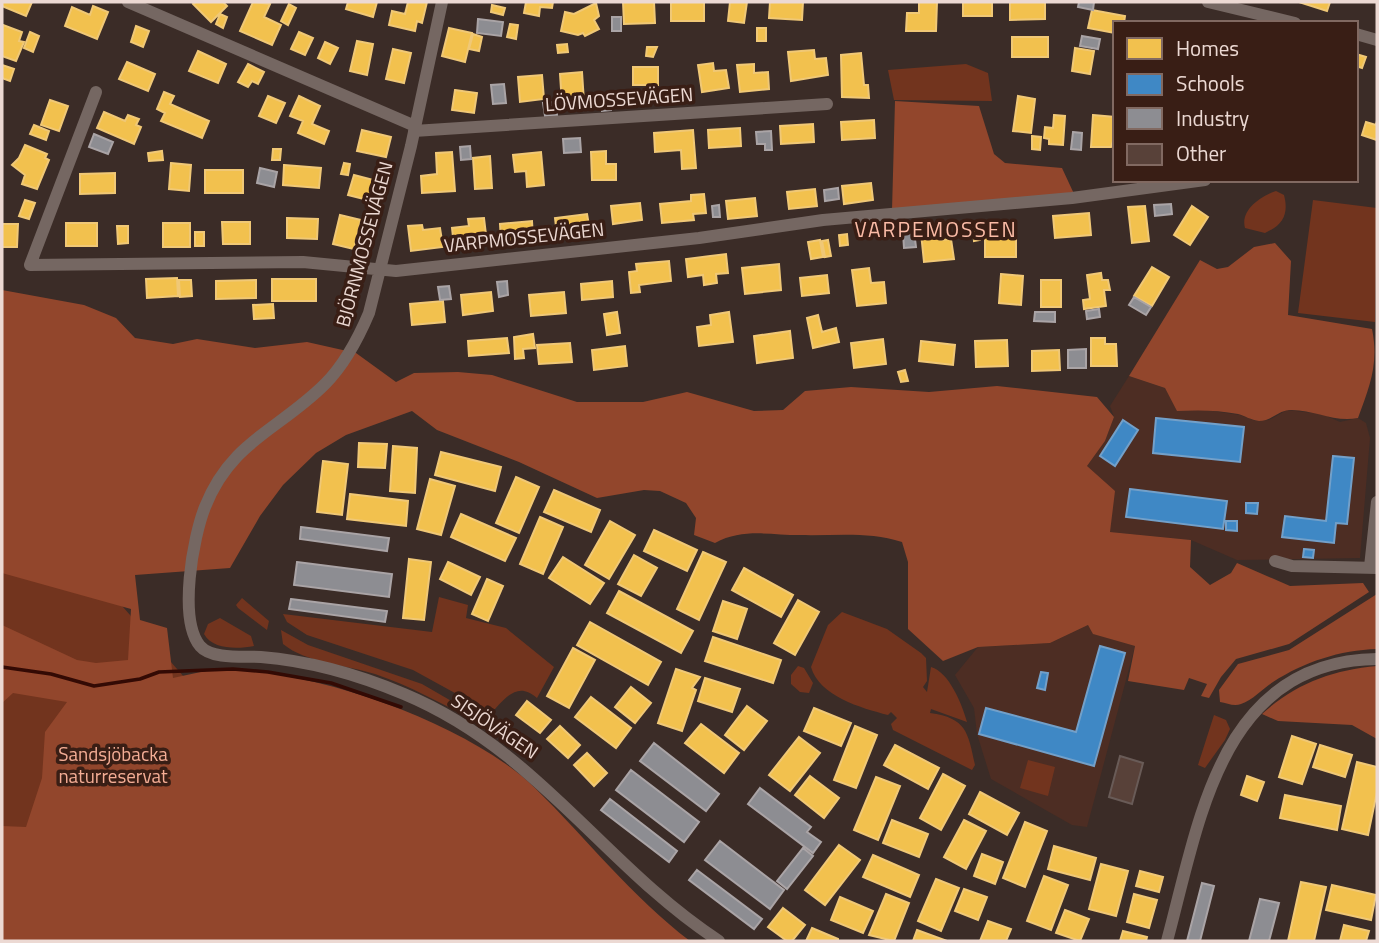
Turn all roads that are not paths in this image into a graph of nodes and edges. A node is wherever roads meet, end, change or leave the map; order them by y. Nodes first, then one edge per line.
1 (128, 2) edge
2 (442, 2) edge
3 (1208, 2) edge
4 (1287, 21) edge
5 (1358, 35) edge
6 (1377, 40) edge
7 (96, 92) dead end
8 (827, 104) dead end
9 (414, 128) junction
10 (1190, 182) edge
11 (380, 272) junction
12 (1377, 502) edge
13 (1275, 561) dead end
14 (1374, 567) edge
15 (198, 644) joint
16 (1377, 659) edge
17 (719, 941) edge
18 (1167, 941) edge

1 - 9 street, LÖVMOSSEVÄGEN
2 - 9 street, BJÖRNMOSSEVÄGEN
3 - 4 street
5 - 6 street
7 - 11 street, VARPMOSSEVÄGEN
8 - 9 street, LÖVMOSSEVÄGEN
9 - 11 street, BJÖRNMOSSEVÄGEN
10 - 11 street, VARPMOSSEVÄGEN
11 - 15 street, BJÖRNMOSSEVÄGEN
12 - 14 street
13 - 14 street
15 - 17 street, SISJÖVÄGEN
16 - 18 street

